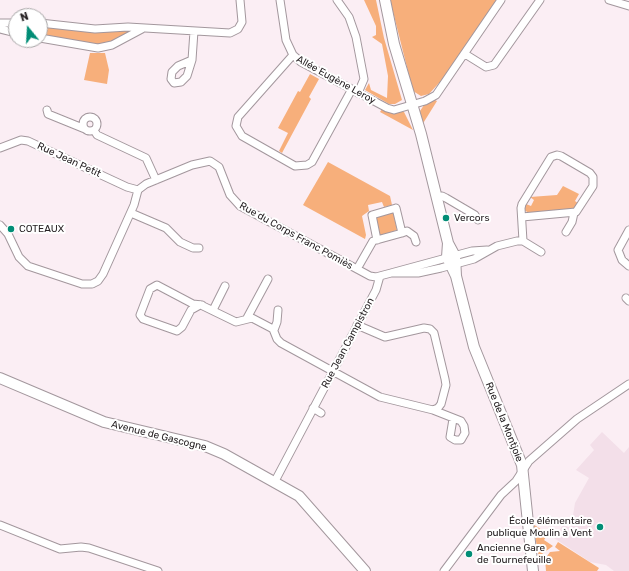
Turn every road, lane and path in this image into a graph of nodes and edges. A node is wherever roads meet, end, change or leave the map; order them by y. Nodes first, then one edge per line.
1 (240, 0) edge
2 (280, 0) edge
3 (337, 0) edge
4 (385, 0) edge
5 (500, 0) edge
6 (540, 0) edge
7 (609, 0) edge
8 (629, 6) edge
9 (48, 24) edge
10 (143, 29) junction
11 (194, 31) junction
12 (48, 39) edge
13 (465, 54) junction
14 (293, 56) junction
15 (192, 60) dead end
16 (355, 91) junction
17 (412, 105) junction
18 (47, 110) dead end
19 (85, 129) junction
20 (94, 130) junction
21 (0, 148) edge
22 (156, 180) junction
23 (138, 190) junction
24 (439, 197) junction
25 (130, 213) junction
26 (574, 213) junction
27 (522, 217) junction
28 (478, 220) dead end
29 (0, 225) edge
30 (629, 230) edge
31 (566, 232) dead end
32 (402, 233) junction
33 (377, 240) junction
34 (523, 241) junction
35 (416, 242) dead end
36 (199, 248) dead end
37 (541, 252) dead end
38 (452, 260) junction
39 (629, 266) edge
40 (357, 269) junction
41 (380, 276) junction
42 (268, 279) dead end
43 (225, 286) dead end
44 (200, 305) junction
45 (214, 310) junction
46 (278, 310) dead end
47 (247, 318) junction
48 (357, 325) junction
49 (274, 330) junction
50 (333, 371) junction
51 (0, 378) edge
52 (5, 383) edge
53 (629, 384) edge
54 (313, 408) junction
55 (433, 410) junction
56 (321, 413) dead end
57 (453, 419) dead end
58 (522, 472) junction
59 (275, 482) junction
60 (0, 525) edge
61 (158, 571) edge
62 (365, 571) edge
63 (444, 571) edge
64 (533, 571) edge

1 - 11 street
2 - 14 street, Allée Eugène Leroy
3 - 16 street
4 - 17 main road, Rue de la Montjoie
5 - 13 street, Allée Eugène Leroy
6 - 13 street
7 - 8 street
9 - 10 street
10 - 11 street
10 - 12 street
11 - 15 street
13 - 17 street, Allée Eugène Leroy
14 - 16 street, Allée Eugène Leroy
14 - 16 street
16 - 17 street, Allée Eugène Leroy
17 - 24 main road, Rue de la Montjoie
18 - 19 street
19 - 20 street
19 - 20 street
20 - 22 street
21 - 23 street, Rue Jean Petit
22 - 23 street, Rue du Corps Franc Pomiès
22 - 40 street, Rue du Corps Franc Pomiès
23 - 25 street
24 - 28 street
24 - 38 main road, Rue de la Montjoie
25 - 29 street
25 - 36 street
26 - 27 street
26 - 27 street
26 - 31 street
27 - 34 street
30 - 39 street
32 - 33 street
32 - 33 street
32 - 35 street
33 - 40 street
34 - 37 street
34 - 38 street, Rue du Corps Franc Pomiès
38 - 41 street, Rue du Corps Franc Pomiès
38 - 58 main road, Rue de la Montjoie
40 - 41 street, Rue du Corps Franc Pomiès
41 - 48 street, Rue Jean Campistron
42 - 47 street
43 - 45 street
44 - 44 street
44 - 45 street
45 - 47 street
46 - 49 street
47 - 49 street
48 - 50 street, Rue Jean Campistron
48 - 55 street
49 - 50 street
50 - 54 street, Rue Jean Campistron
50 - 55 street
51 - 52 main road, Avenue de Gascogne
52 - 59 main road, Avenue de Gascogne
53 - 58 street
54 - 56 street
54 - 59 street, Rue Jean Campistron
55 - 57 street
58 - 63 street
58 - 64 main road, Rue de la Montjoie
59 - 62 main road, Avenue de Gascogne
60 - 61 street

